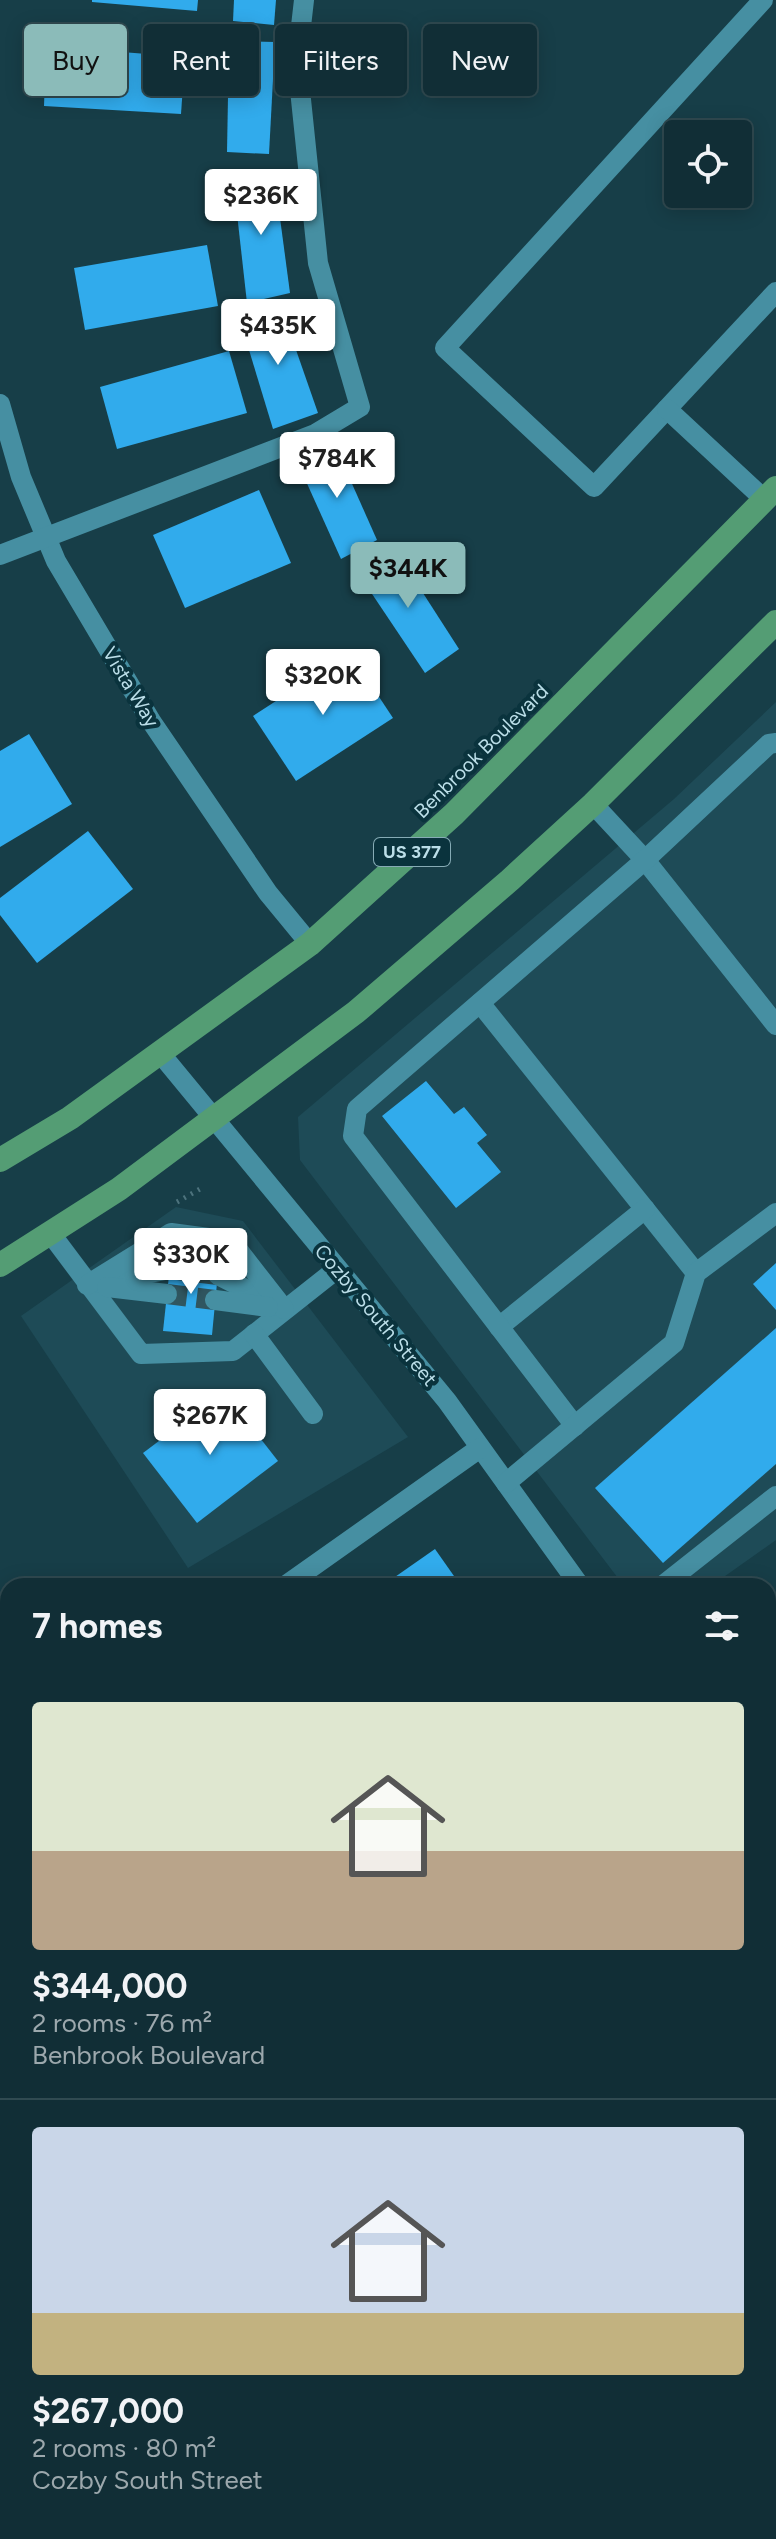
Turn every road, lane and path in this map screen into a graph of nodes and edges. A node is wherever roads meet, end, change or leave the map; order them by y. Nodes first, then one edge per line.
1 (304, 0) edge
2 (763, 0) edge
3 (776, 292) edge
4 (0, 404) edge
5 (667, 409) junction
6 (770, 494) edge
7 (46, 537) junction
8 (0, 555) edge
9 (776, 622) edge
10 (776, 743) edge
11 (593, 804) junction
12 (645, 860) junction
13 (310, 944) junction
14 (480, 1003) junction
15 (776, 1025) edge
16 (160, 1053) junction
17 (213, 1119) junction
18 (0, 1160) edge
19 (645, 1209) junction
20 (776, 1213) edge
21 (51, 1234) junction
22 (0, 1265) edge
23 (170, 1269) tunnel mouth
24 (337, 1269) junction
25 (696, 1273) junction
26 (218, 1275) tunnel mouth
27 (87, 1285) junction
28 (167, 1294) tunnel mouth
29 (215, 1300) tunnel mouth
30 (284, 1309) junction
31 (499, 1327) junction
32 (254, 1334) junction
33 (313, 1414) dead end
34 (575, 1426) junction
35 (480, 1448) junction
36 (506, 1483) junction
37 (776, 1496) edge
38 (296, 1578) edge
39 (574, 1578) edge
40 (672, 1578) edge

1 - 7 street
2 - 5 street
3 - 5 street
4 - 7 street, Vista Way
5 - 6 street
6 - 13 highway, Benbrook Boulevard / US 377
7 - 8 street
7 - 13 street, Vista Way
9 - 11 highway
10 - 12 street
11 - 12 street
11 - 17 highway
12 - 14 street
12 - 15 street
13 - 16 highway, Benbrook Boulevard / US 377
14 - 19 street
14 - 31 street
16 - 17 street, Cozby South Street
16 - 18 highway, Benbrook Boulevard / US 377
17 - 21 highway
17 - 24 street, Cozby South Street
19 - 25 street
19 - 31 street
20 - 25 street
21 - 22 highway
21 - 27 street
23 - 27 street
24 - 30 street
24 - 35 street, Cozby South Street
25 - 34 street
26 - 30 street
27 - 28 street
27 - 30 street
27 - 32 street
29 - 30 street
30 - 32 street
31 - 34 street
32 - 33 street
34 - 36 street
35 - 36 street, Cozby South Street
35 - 38 street
36 - 39 street, Cozby South Street
37 - 40 street

